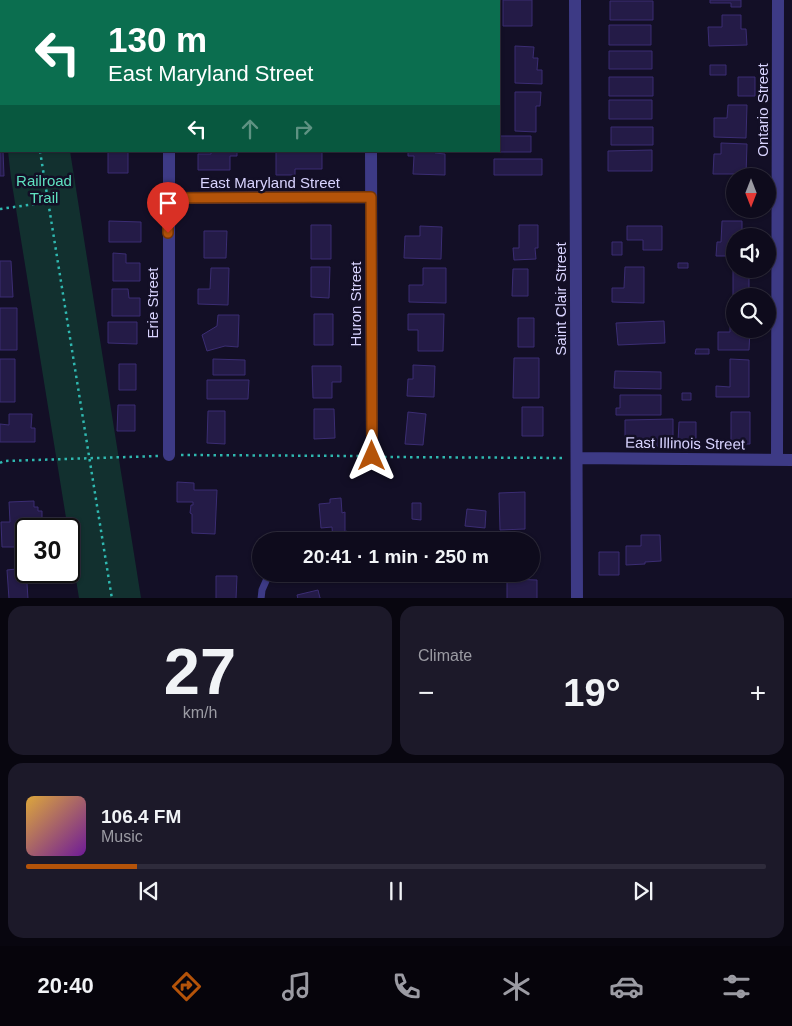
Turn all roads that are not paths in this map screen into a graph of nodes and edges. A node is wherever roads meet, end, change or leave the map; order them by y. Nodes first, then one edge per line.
1 (575, 0) edge
2 (778, 0) edge
3 (169, 152) edge
4 (371, 152) edge
5 (371, 197) junction
6 (168, 198) junction
7 (169, 455) road end
8 (372, 456) road end
9 (577, 458) junction
10 (778, 460) junction
11 (792, 460) edge
12 (266, 582) edge
13 (261, 598) edge
14 (577, 598) edge

1 - 9 street, Saint Clair Street
2 - 10 street, Ontario Street
3 - 6 street, Erie Street
4 - 5 street, Huron Street
5 - 6 street, East Maryland Street
5 - 8 street, Huron Street
6 - 7 street, Erie Street
9 - 10 street, East Illinois Street
9 - 14 street, Saint Clair Street
10 - 11 street, East Illinois Street
12 - 13 lane

